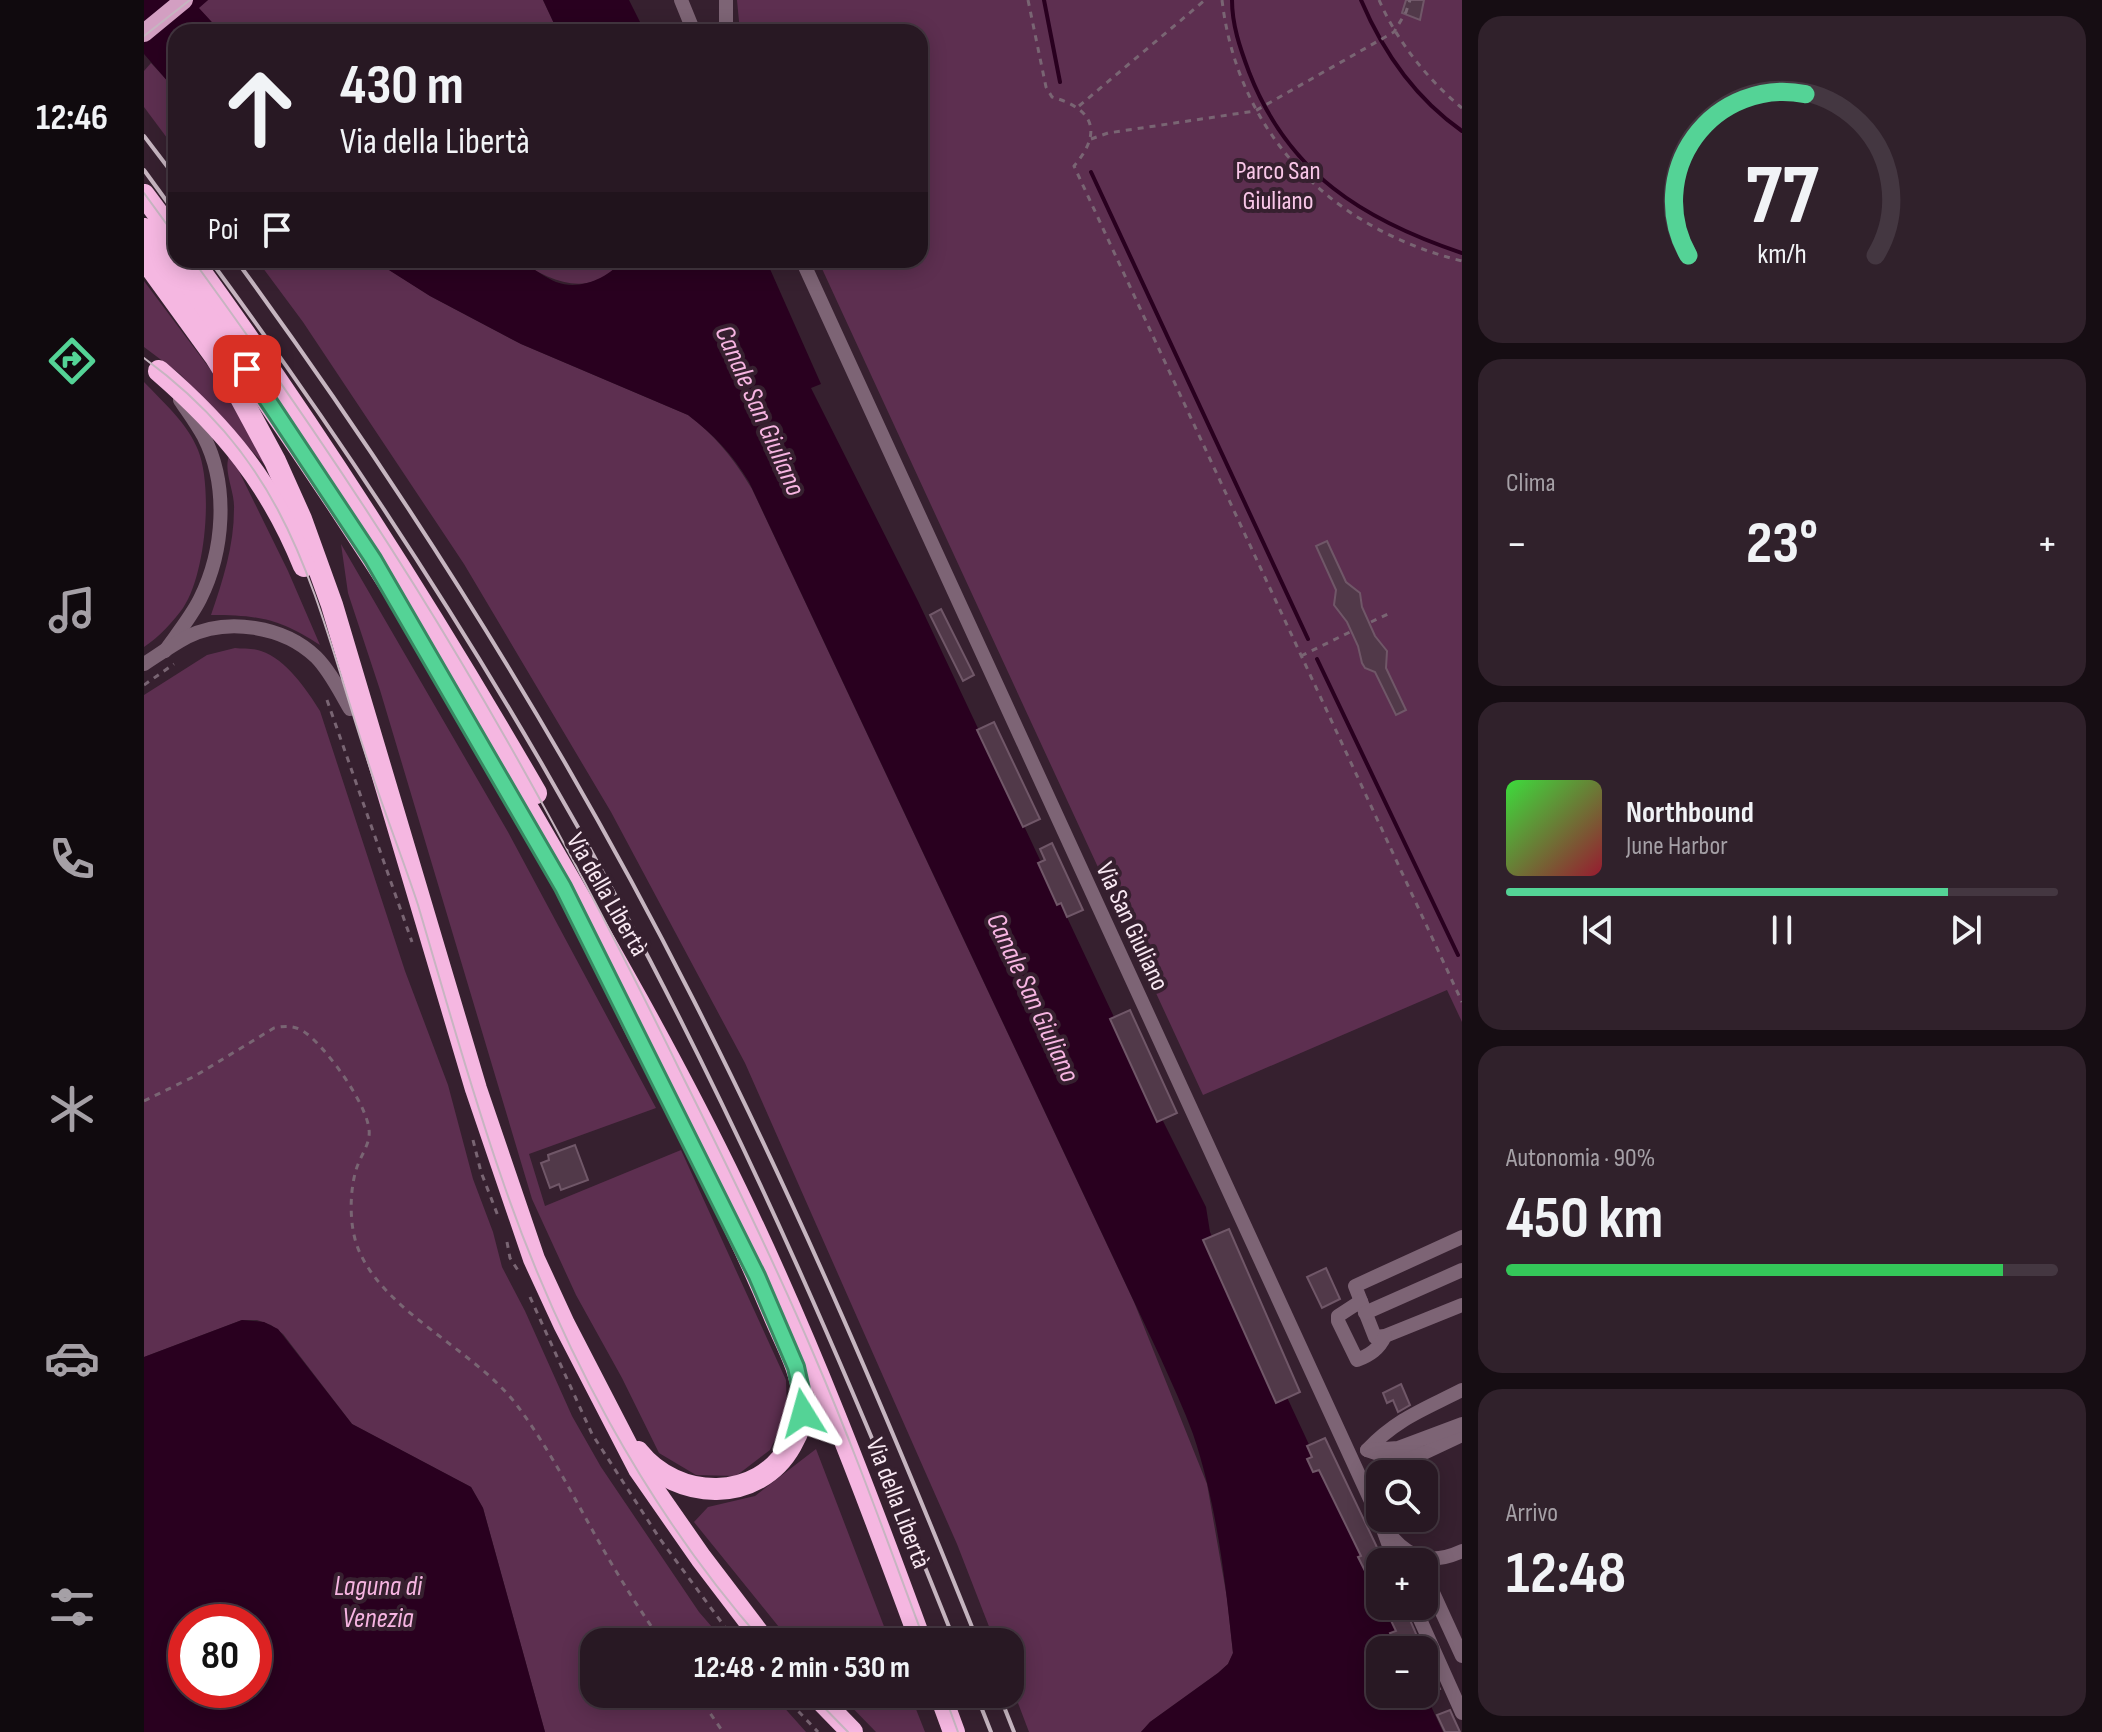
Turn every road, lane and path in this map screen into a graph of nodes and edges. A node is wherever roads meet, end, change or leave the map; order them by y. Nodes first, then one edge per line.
1 (184, 0) edge
2 (681, 0) edge
3 (726, 0) edge
4 (1028, 0) edge
5 (1205, 0) edge
6 (1222, 0) edge
7 (1379, 0) edge
8 (1410, 0) edge
9 (691, 24) edge
10 (726, 24) edge
11 (1394, 32) junction
12 (144, 33) edge
13 (1078, 106) junction
14 (1462, 108) edge
15 (1257, 110) junction
16 (1091, 139) junction
17 (148, 211) edge
18 (168, 230) edge
19 (168, 243) edge
20 (144, 258) edge
21 (1462, 261) edge
22 (184, 268) edge
23 (198, 268) edge
24 (806, 268) edge
25 (152, 365) edge
26 (373, 559) junction
27 (1390, 613) dead end
28 (1371, 622) dead end
29 (1350, 632) dead end
30 (165, 651) junction
31 (1301, 656) junction
32 (144, 664) edge
33 (350, 709) junction
34 (418, 900) junction
35 (1462, 983) edge
36 (1455, 986) junction
37 (1462, 1002) edge
38 (144, 1101) edge
39 (694, 1105) junction
40 (1462, 1237) edge
41 (1462, 1270) edge
42 (1462, 1305) edge
43 (1363, 1307) junction
44 (1385, 1336) junction
45 (594, 1384) junction
46 (1458, 1393) edge
47 (1462, 1424) edge
48 (1462, 1435) edge
49 (1367, 1450) junction
50 (1366, 1490) edge
51 (1388, 1532) edge
52 (1403, 1548) edge
53 (1462, 1551) edge
54 (1438, 1558) edge
55 (1438, 1604) edge
56 (1420, 1620) edge
57 (653, 1628) edge
58 (754, 1628) edge
59 (916, 1628) edge
60 (1462, 1656) edge
61 (707, 1708) edge
62 (795, 1708) edge
63 (829, 1708) edge
64 (945, 1708) edge
65 (1462, 1713) edge
66 (723, 1732) edge
67 (818, 1732) edge
68 (852, 1732) edge
69 (954, 1732) edge

1 - 12 main road
2 - 9 street
3 - 10 street
4 - 13 path
5 - 13 path
6 - 15 path
7 - 11 path
8 - 11 path
11 - 14 path
11 - 15 path
13 - 16 path
15 - 16 path
15 - 21 path
16 - 31 path
17 - 18 highway
17 - 19 highway, Via della Libertà
20 - 34 highway
22 - 26 highway, Via della Libertà
23 - 39 highway
24 - 50 street, Via San Giuliano
25 - 30 street
25 - 33 highway
26 - 39 highway, Via della Libertà
26 - 45 highway
27 - 28 path
29 - 31 path
30 - 32 street
30 - 33 street
31 - 36 path
33 - 34 highway
34 - 45 highway
35 - 36 path
36 - 37 path
38 - 57 path
39 - 59 highway, Via della Libertà
40 - 43 street
41 - 43 street
42 - 44 street
43 - 44 street
43 - 44 street
45 - 58 highway
46 - 49 street
47 - 49 street
48 - 49 street
51 - 52 street, Via San Giuliano
53 - 54 street, Via San Giuliano
55 - 60 street
56 - 65 street
61 - 66 path
62 - 67 path
63 - 68 highway
64 - 69 highway

